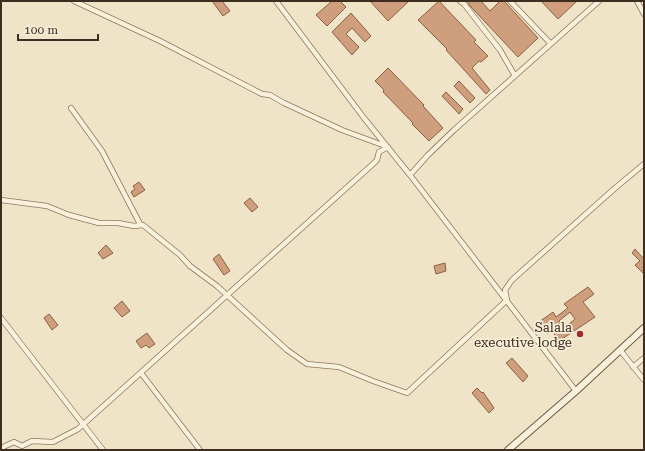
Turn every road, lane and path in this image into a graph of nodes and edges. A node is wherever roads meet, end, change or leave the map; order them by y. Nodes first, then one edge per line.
1 (74, 1) edge
2 (276, 1) edge
3 (460, 1) edge
4 (510, 1) edge
5 (599, 1) edge
6 (637, 1) edge
7 (644, 14) edge
8 (550, 43) junction
9 (515, 76) junction
10 (71, 108) dead end
11 (388, 147) junction
12 (644, 164) edge
13 (410, 175) junction
14 (1, 200) edge
15 (140, 224) junction
16 (226, 295) junction
17 (506, 300) junction
18 (1, 318) edge
19 (644, 328) edge
20 (620, 350) junction
21 (644, 358) edge
22 (634, 367) junction
23 (141, 373) junction
24 (644, 380) edge
25 (576, 391) junction
26 (84, 423) junction
27 (1, 448) edge
28 (102, 450) edge
29 (200, 450) edge
30 (508, 450) edge

1 - 11 street
2 - 11 street
3 - 9 street
4 - 8 street
5 - 8 street
6 - 7 street
8 - 9 street
9 - 13 street
10 - 15 street
11 - 13 street
11 - 16 street
12 - 17 street
13 - 17 street
14 - 15 street
15 - 16 street
16 - 17 street
16 - 23 street
17 - 25 street
18 - 26 street
19 - 20 main road
20 - 22 street
20 - 25 main road
21 - 22 street
22 - 24 street
23 - 26 street
23 - 29 street
25 - 30 main road
26 - 27 street
26 - 28 street

